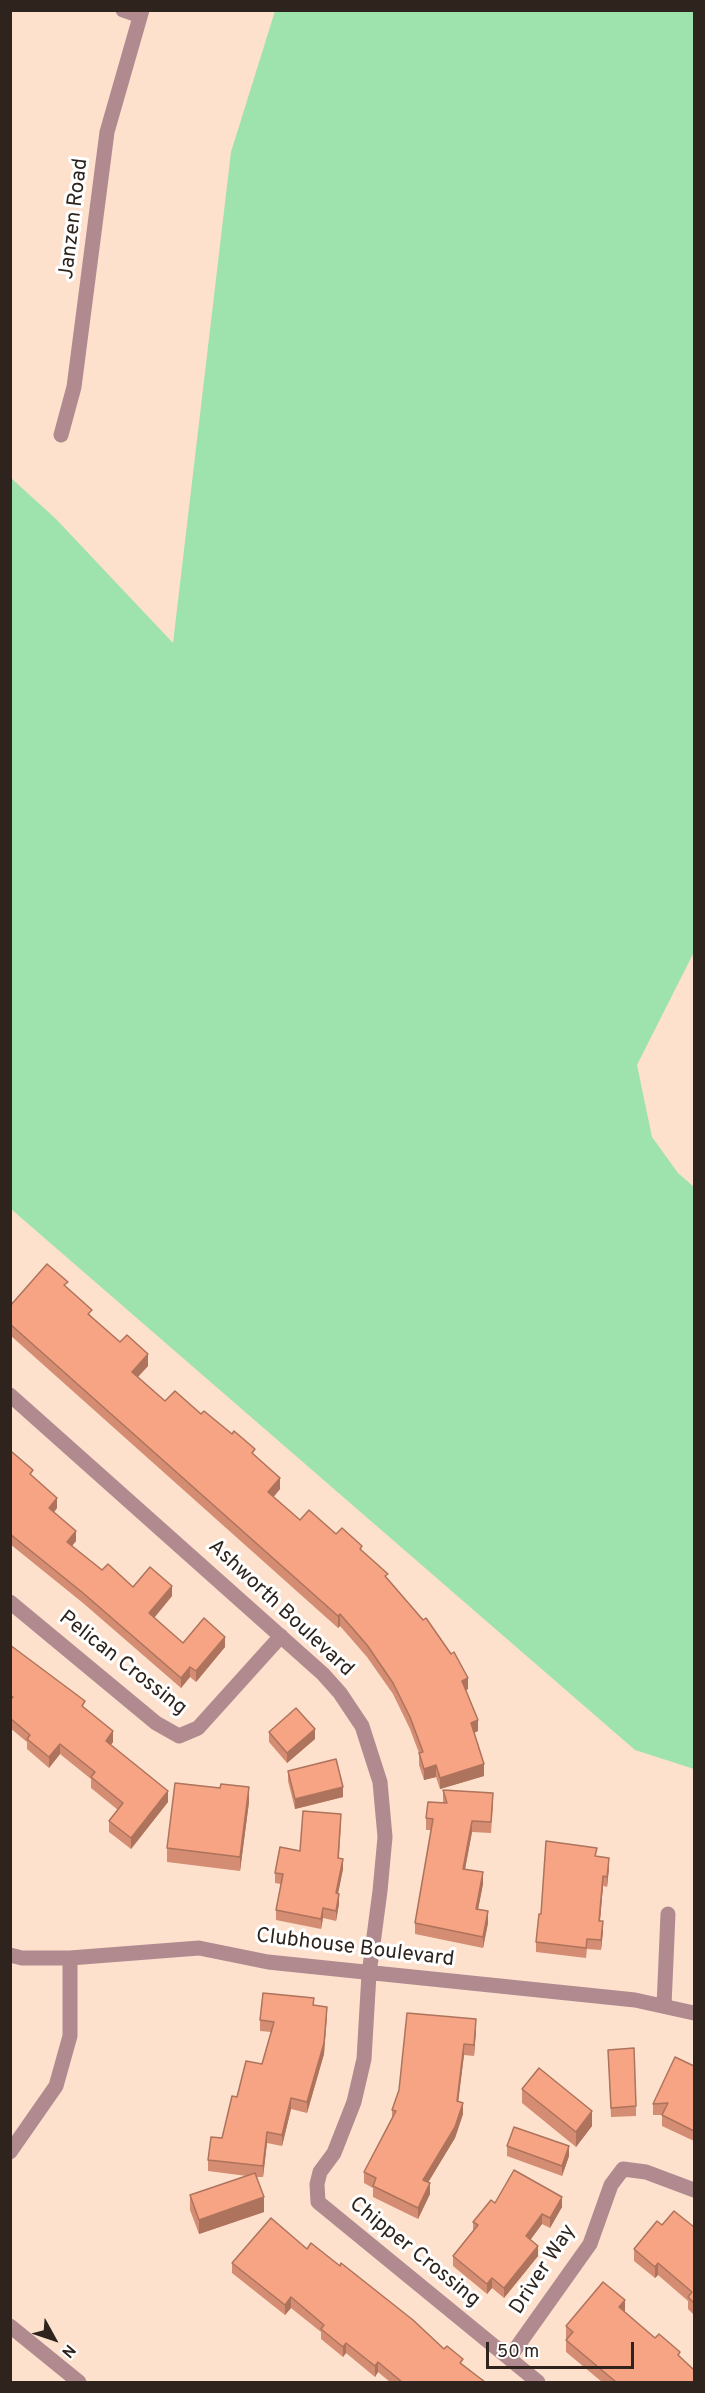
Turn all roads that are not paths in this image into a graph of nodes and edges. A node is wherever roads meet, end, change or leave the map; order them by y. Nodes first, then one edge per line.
1 (123, 10) edge
2 (141, 13) edge
3 (61, 435) dead end
4 (10, 1395) edge
5 (10, 1602) edge
6 (281, 1636) junction
7 (668, 1914) dead end
8 (10, 1955) edge
9 (70, 1958) junction
10 (369, 1974) junction
11 (664, 2007) junction
12 (694, 2013) edge
13 (10, 2152) edge
14 (694, 2190) edge
15 (318, 2202) joint
16 (10, 2326) edge
17 (509, 2358) junction
18 (79, 2382) edge
19 (538, 2382) edge

1 - 2 street
2 - 3 street, Janzen Road
4 - 6 street, Ashworth Boulevard
5 - 6 street, Pelican Crossing
6 - 10 street, Ashworth Boulevard
7 - 11 street
8 - 9 street, Clubhouse Boulevard
9 - 10 street, Clubhouse Boulevard
9 - 13 street
10 - 11 street, Clubhouse Boulevard
10 - 15 street, Ashworth Boulevard
11 - 12 street, Clubhouse Boulevard
14 - 17 street, Driver Way
15 - 17 street, Chipper Crossing
16 - 18 street
17 - 19 street, Chipper Crossing

